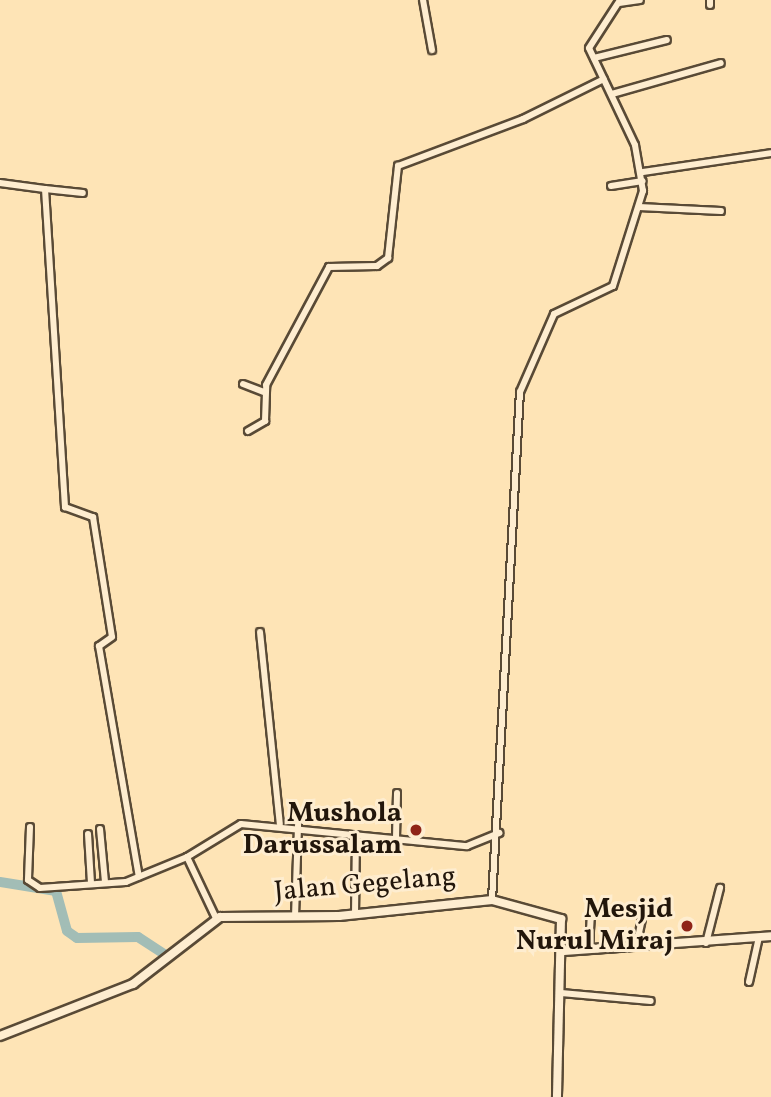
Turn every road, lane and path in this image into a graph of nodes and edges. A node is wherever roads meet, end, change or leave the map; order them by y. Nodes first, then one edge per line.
1 (423, 0) edge
2 (640, 0) edge
3 (619, 1) edge
4 (667, 40) dead end
5 (432, 50) dead end
6 (594, 58) junction
7 (722, 63) dead end
8 (604, 79) junction
9 (612, 94) junction
10 (771, 153) edge
11 (643, 172) junction
12 (643, 181) junction
13 (0, 183) edge
14 (611, 186) dead end
15 (45, 189) junction
16 (83, 192) dead end
17 (639, 207) junction
18 (721, 211) dead end
19 (243, 384) dead end
20 (264, 392) junction
21 (248, 431) dead end
22 (260, 632) dead end
23 (397, 793) dead end
24 (280, 824) junction
25 (298, 825) junction
26 (30, 827) dead end
27 (100, 829) dead end
28 (499, 833) junction
29 (88, 834) dead end
30 (356, 836) junction
31 (396, 838) junction
32 (187, 856) junction
33 (139, 877) junction
34 (105, 882) junction
35 (91, 883) junction
36 (720, 888) dead end
37 (492, 900) junction
38 (591, 912) dead end
39 (355, 915) junction
40 (295, 917) junction
41 (216, 918) junction
42 (642, 919) dead end
43 (771, 936) edge
44 (760, 937) junction
45 (706, 943) junction
46 (635, 949) junction
47 (589, 950) junction
48 (564, 951) junction
49 (748, 982) dead end
50 (561, 992) junction
51 (651, 1001) dead end
52 (0, 1036) edge
53 (557, 1097) edge

1 - 5 street
2 - 3 street
3 - 6 street
4 - 6 street
6 - 8 street
7 - 9 street
8 - 9 street
8 - 20 street
9 - 11 street
10 - 11 street
11 - 12 street
12 - 14 street
12 - 17 street
13 - 15 street
15 - 16 street
15 - 33 street
17 - 18 street
17 - 28 street
19 - 20 street
20 - 21 street
22 - 24 street
23 - 31 street
24 - 25 street
24 - 32 street
25 - 30 street
25 - 40 street
26 - 35 street
27 - 34 street
28 - 31 street
28 - 37 street
29 - 35 street
30 - 31 street
30 - 39 street
32 - 33 street
32 - 41 street
33 - 34 street
34 - 35 street
36 - 45 street
37 - 39 street, Jalan Gegelang
37 - 48 street, Jalan Gegelang
38 - 47 street
39 - 40 street, Jalan Gegelang
40 - 41 street, Jalan Gegelang
41 - 52 street
42 - 46 street
43 - 44 street
44 - 45 street
44 - 49 street
45 - 46 street
46 - 47 street
47 - 48 street
48 - 50 street
50 - 51 street
50 - 53 street

